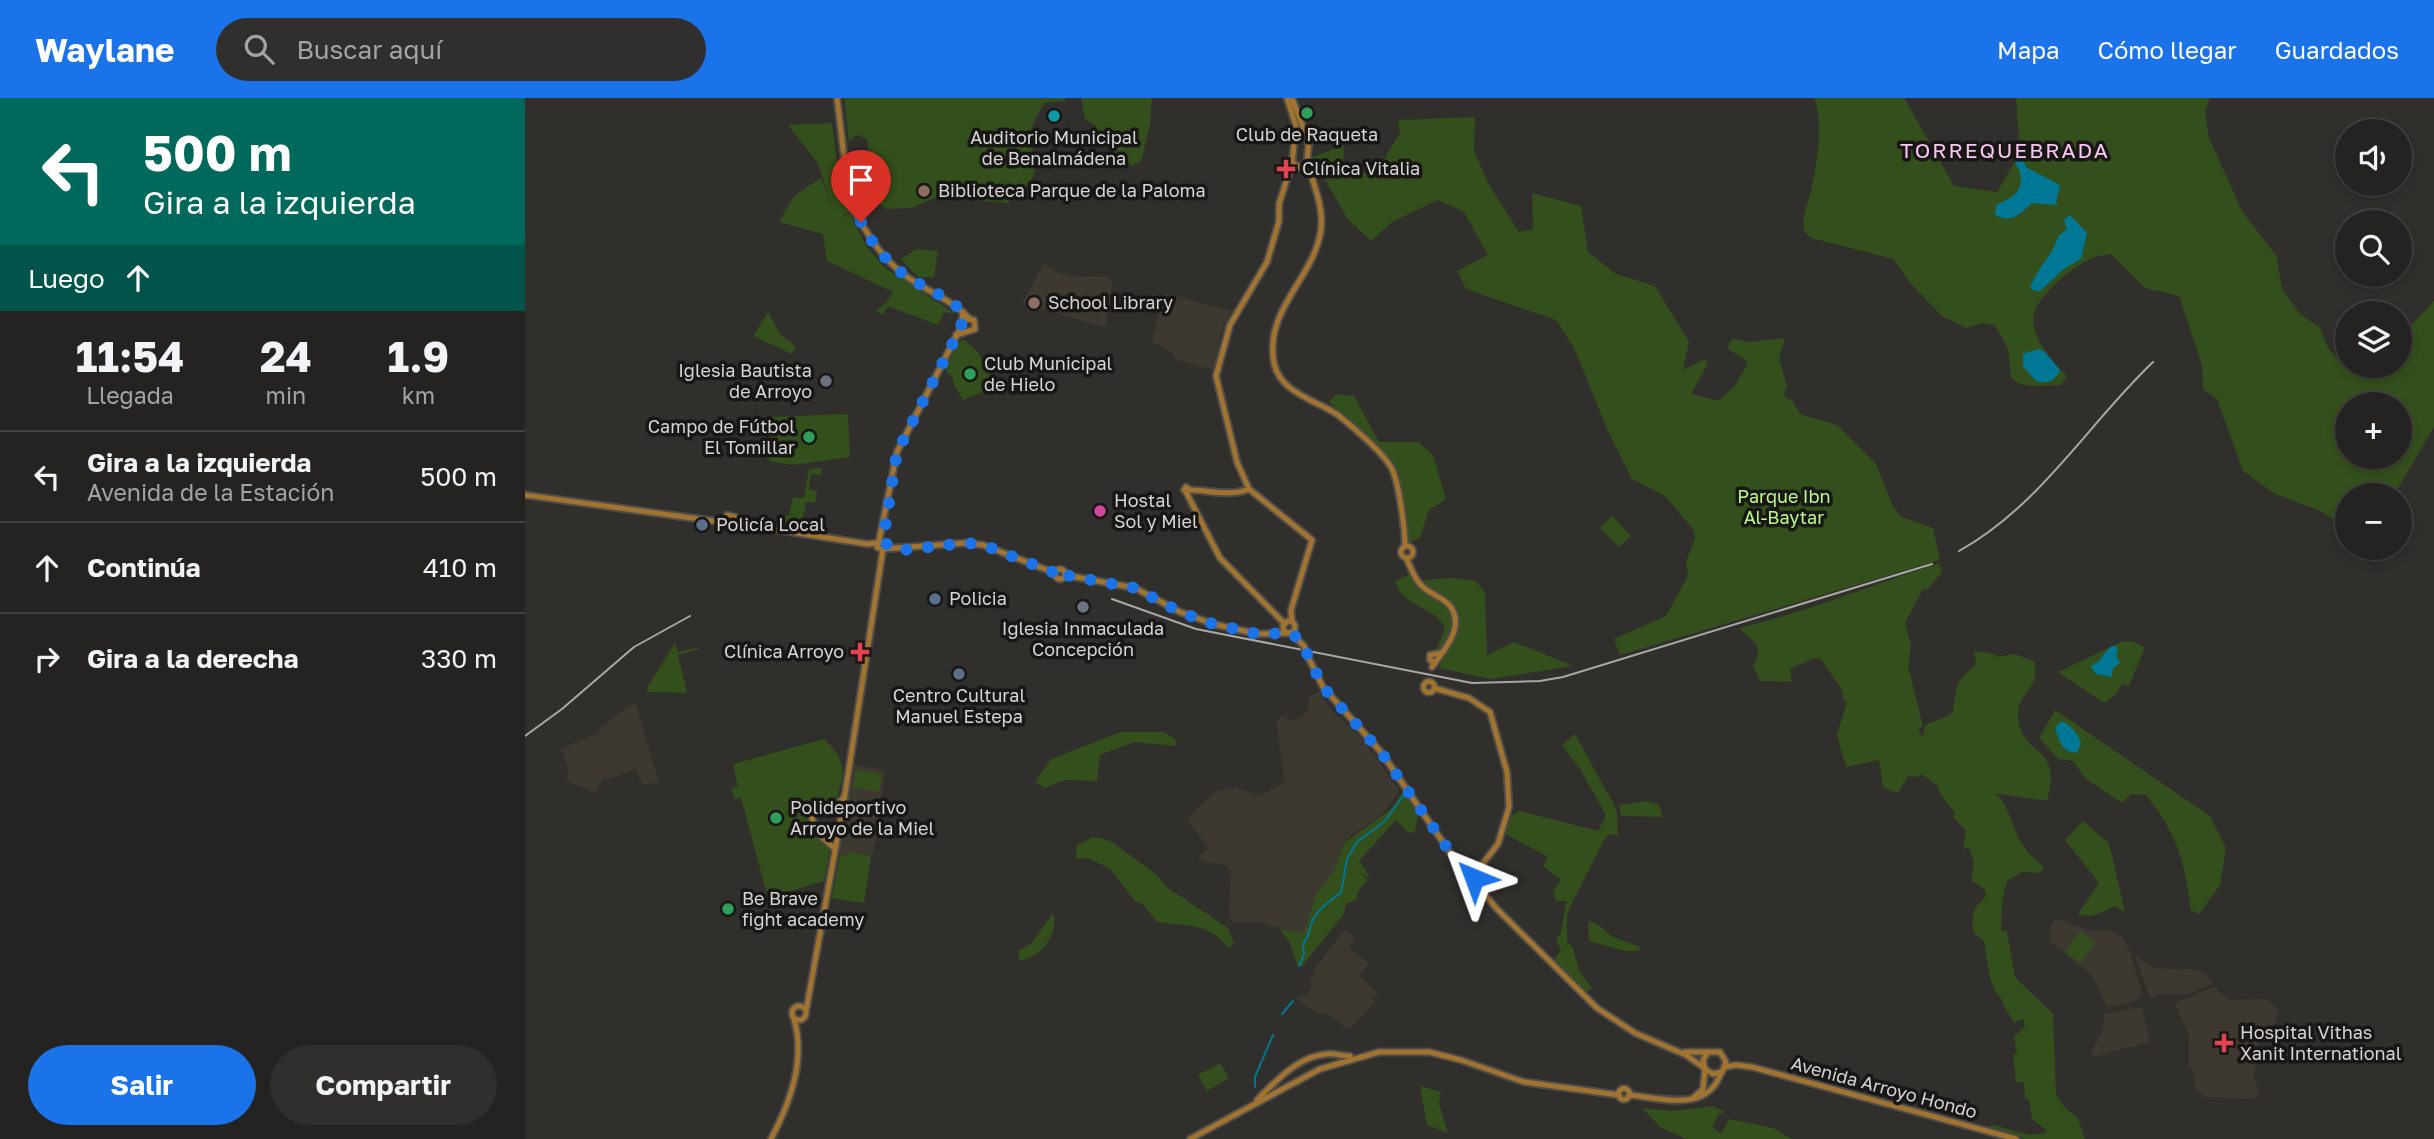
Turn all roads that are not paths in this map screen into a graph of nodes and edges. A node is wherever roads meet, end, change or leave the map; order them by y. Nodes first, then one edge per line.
1 (837, 98) edge
2 (1289, 98) edge
3 (1305, 132) junction
4 (1296, 137) junction
5 (1307, 162) junction
6 (1296, 166) junction
7 (848, 182) junction
8 (1313, 183) junction
9 (859, 195) junction
10 (849, 198) junction
11 (852, 208) junction
12 (1249, 489) junction
13 (525, 495) edge
14 (881, 545) junction
15 (1405, 546) junction
16 (1406, 558) junction
17 (1287, 624) junction
18 (1292, 632) junction
19 (1275, 635) junction
20 (843, 798) junction
21 (834, 848) junction
22 (1470, 876) junction
23 (808, 999) junction
24 (801, 1006) junction
25 (806, 1011) junction
26 (794, 1019) junction
27 (802, 1020) junction
28 (797, 1039) junction
29 (1675, 1050) junction
30 (1709, 1052) junction
31 (1325, 1055) junction
32 (1357, 1056) junction
33 (1725, 1057) junction
34 (1743, 1065) junction
35 (1704, 1068) junction
36 (1724, 1069) junction
37 (1287, 1071) junction
38 (1293, 1081) junction
39 (1684, 1100) junction
40 (1255, 1103) junction
41 (771, 1139) edge
42 (1190, 1139) edge
43 (2016, 1139) edge

1 - 7 street
2 - 3 street
2 - 4 street
3 - 4 street
3 - 5 street
4 - 6 street
5 - 6 street
5 - 8 street
6 - 8 street
6 - 12 street
7 - 9 street
7 - 10 street
8 - 15 street
9 - 10 street
9 - 11 street
10 - 11 street
11 - 14 street
12 - 17 street
12 - 17 street
13 - 14 street
14 - 19 street
14 - 20 street
15 - 16 street
15 - 16 street
16 - 22 street
17 - 18 street
17 - 18 street
17 - 19 street
18 - 19 street
18 - 22 street, bridge
20 - 21 street
20 - 21 street
21 - 23 street
22 - 29 street
23 - 24 street
23 - 25 street
24 - 25 street
24 - 26 street
25 - 27 street
26 - 27 street
26 - 28 street
27 - 28 street
28 - 41 street
29 - 30 street
29 - 35 street
30 - 33 street
30 - 35 street
31 - 32 street
31 - 37 street
31 - 38 street
32 - 38 street
32 - 39 street
33 - 34 street, Avenida Arroyo Hondo
33 - 36 street
34 - 36 street, Avenida Arroyo Hondo
34 - 43 street, Avenida Arroyo Hondo
35 - 36 street
35 - 39 street
36 - 39 street
37 - 38 street
37 - 40 street
38 - 40 street
40 - 42 street

